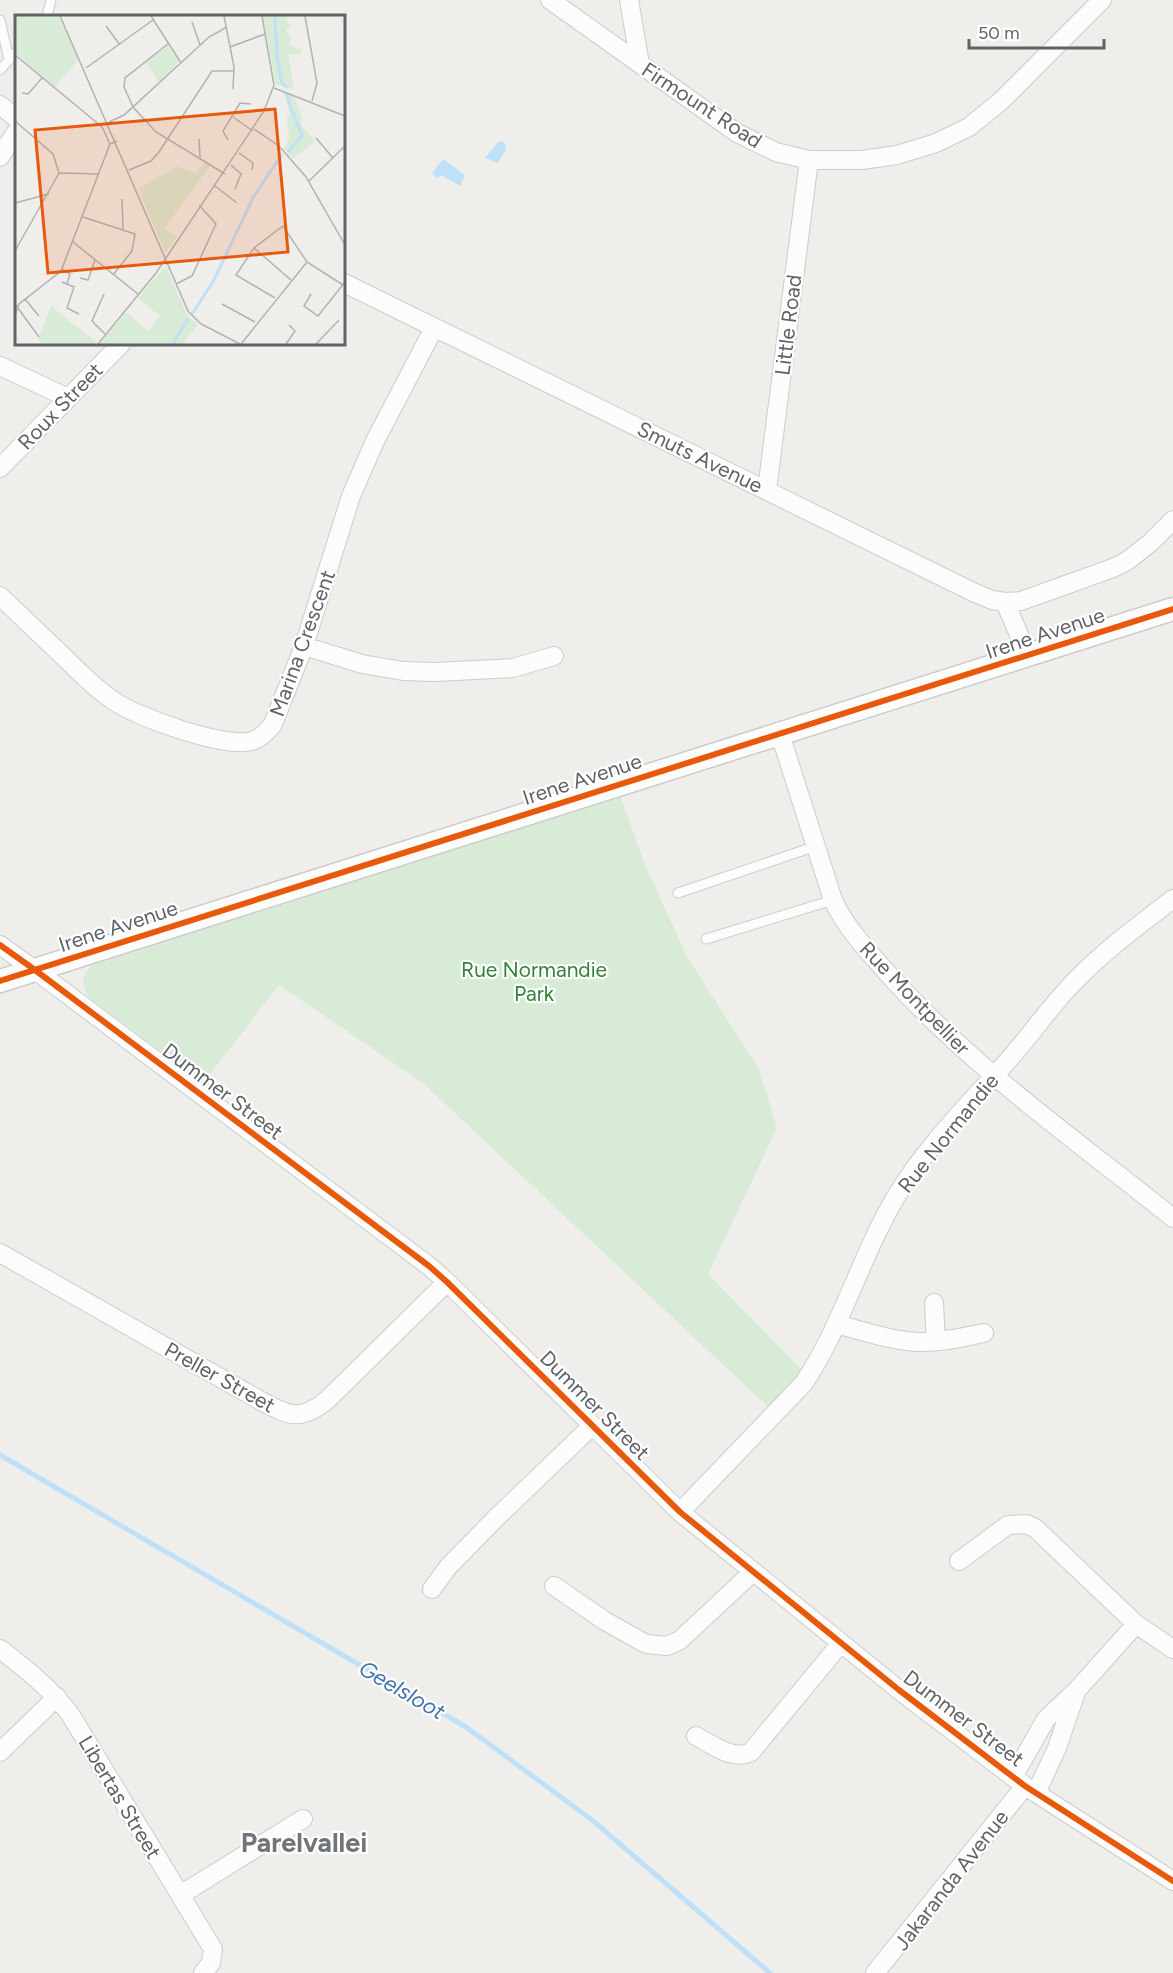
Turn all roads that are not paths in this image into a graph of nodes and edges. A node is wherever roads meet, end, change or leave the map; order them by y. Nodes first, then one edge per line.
1 (51, 0) edge
2 (550, 0) edge
3 (629, 0) edge
4 (1102, 0) edge
5 (47, 15) edge
6 (0, 20) edge
7 (15, 53) edge
8 (9, 60) junction
9 (640, 64) junction
10 (0, 70) edge
11 (0, 105) edge
12 (15, 117) edge
13 (15, 134) edge
14 (0, 157) edge
15 (810, 160) junction
16 (345, 284) edge
17 (434, 328) junction
18 (120, 345) edge
19 (0, 366) edge
20 (68, 398) junction
21 (0, 468) edge
22 (767, 490) junction
23 (1173, 520) edge
24 (0, 596) edge
25 (1005, 602) junction
26 (1173, 609) edge
27 (304, 646) junction
28 (554, 656) dead end
29 (1028, 656) junction
30 (780, 734) junction
31 (816, 846) junction
32 (678, 893) dead end
33 (1173, 899) edge
34 (833, 900) junction
35 (706, 939) dead end
36 (0, 945) edge
37 (35, 970) junction
38 (0, 981) edge
39 (994, 1074) junction
40 (1173, 1218) edge
41 (0, 1253) edge
42 (447, 1282) junction
43 (934, 1303) dead end
44 (836, 1324) junction
45 (984, 1333) dead end
46 (936, 1341) junction
47 (592, 1426) junction
48 (680, 1512) junction
49 (959, 1561) dead end
50 (753, 1572) junction
51 (554, 1586) dead end
52 (432, 1589) dead end
53 (1136, 1623) junction
54 (841, 1643) junction
55 (0, 1649) edge
56 (1173, 1649) edge
57 (1077, 1690) junction
58 (57, 1697) junction
59 (696, 1736) dead end
60 (0, 1752) edge
61 (1024, 1785) junction
62 (303, 1819) dead end
63 (1173, 1881) edge
64 (180, 1895) junction
65 (207, 1968) edge
66 (875, 1973) edge

1 - 5 lane
2 - 9 street, Firmount Road
3 - 9 street
4 - 15 street, Firmount Road
6 - 8 lane
7 - 8 lane
8 - 10 lane
9 - 15 street, Firmount Road
11 - 12 street
13 - 14 street
15 - 22 street, Little Road
16 - 17 street, Smuts Avenue
17 - 22 street, Smuts Avenue
17 - 27 street, Marina Crescent
18 - 20 street, Roux Street
19 - 20 street
20 - 21 street, Roux Street
22 - 25 street, Smuts Avenue
23 - 25 street
24 - 27 street, Marina Crescent
25 - 29 street
26 - 29 street, Irene Avenue
27 - 28 street
29 - 30 street, Irene Avenue
30 - 31 street, Rue Montpellier
30 - 37 street, Irene Avenue
31 - 32 lane
31 - 34 street, Rue Montpellier
33 - 39 street, Rue Normandie
34 - 35 lane
34 - 39 street, Rue Montpellier
36 - 37 street, Dummer Street
37 - 38 street, Irene Avenue
37 - 42 street, Dummer Street
39 - 40 street, Rue Montpellier
39 - 44 street, Rue Normandie
41 - 42 street, Preller Street
42 - 47 street, Dummer Street
43 - 46 street
44 - 46 street
44 - 48 street, Rue Normandie
45 - 46 street
47 - 48 street, Dummer Street
47 - 52 street
48 - 50 street, Dummer Street
49 - 53 street
50 - 51 street
50 - 54 street, Dummer Street
53 - 56 street
53 - 57 street
54 - 59 street
54 - 61 street, Dummer Street
55 - 58 street, Libertas Street
57 - 61 street
57 - 61 street
58 - 60 street
58 - 64 street, Libertas Street
61 - 63 street, Dummer Street
61 - 66 street, Jakaranda Avenue
62 - 64 street
64 - 65 street, Libertas Street

